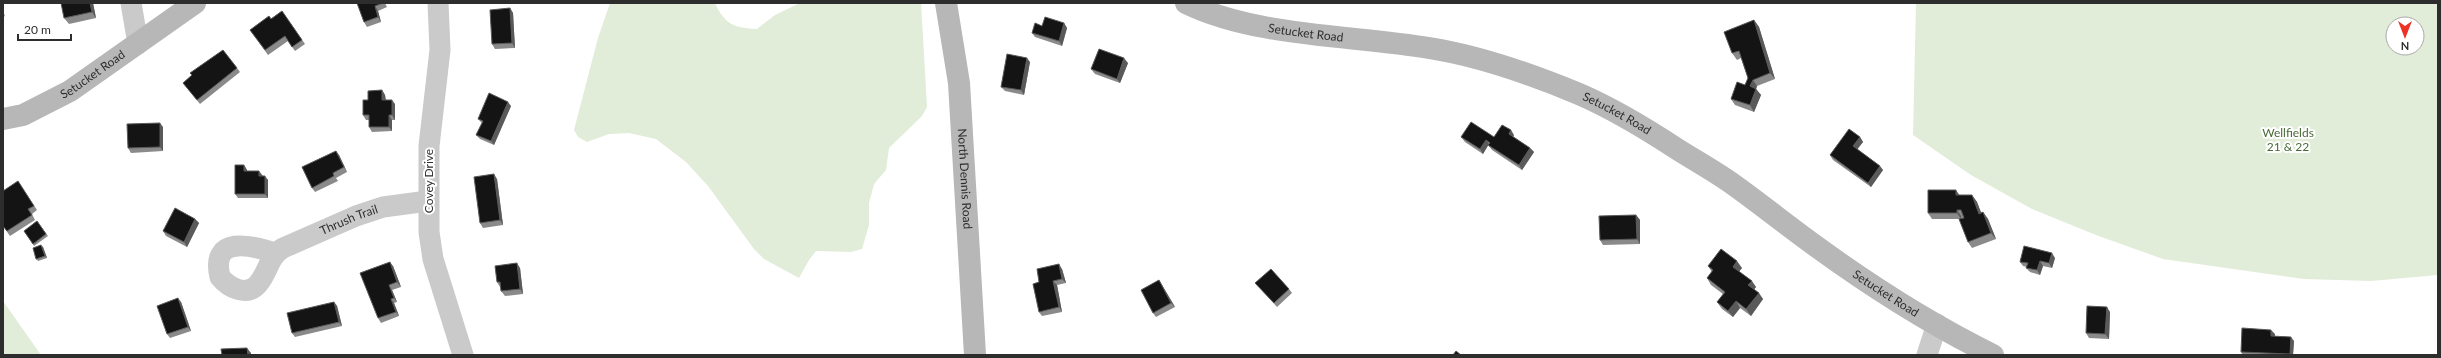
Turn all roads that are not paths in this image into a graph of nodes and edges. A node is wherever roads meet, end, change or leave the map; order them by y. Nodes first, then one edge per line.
1 (131, 3) edge
2 (195, 3) edge
3 (438, 3) edge
4 (946, 3) edge
5 (1186, 3) edge
6 (138, 44) junction
7 (3, 119) edge
8 (428, 201) junction
9 (275, 253) dead end
10 (1937, 324) junction
11 (463, 355) edge
12 (975, 355) edge
13 (1927, 355) edge
14 (1993, 355) edge

1 - 6 street
2 - 6 main road, Setucket Road
3 - 8 street, Covey Drive
4 - 12 main road, North Dennis Road
5 - 10 main road, Setucket Road
6 - 7 main road, Setucket Road
8 - 9 street, Thrush Trail
8 - 11 street, Covey Drive
10 - 13 street
10 - 14 main road, Setucket Road

